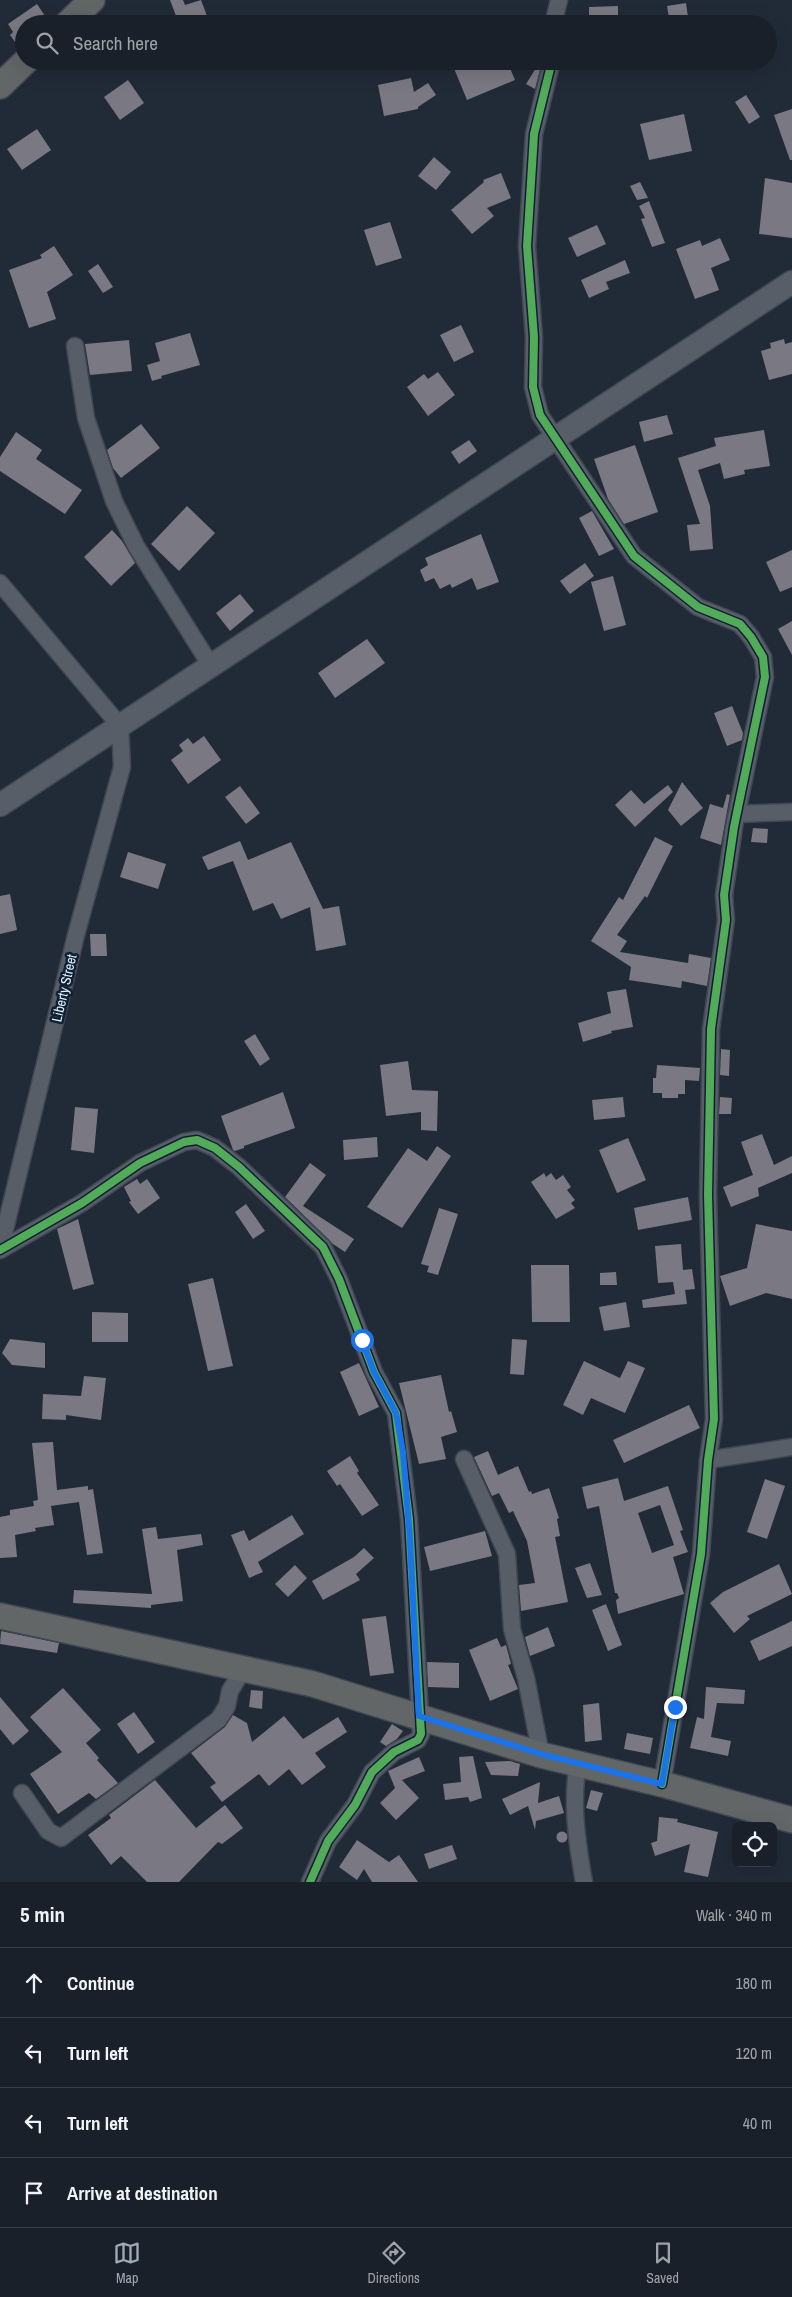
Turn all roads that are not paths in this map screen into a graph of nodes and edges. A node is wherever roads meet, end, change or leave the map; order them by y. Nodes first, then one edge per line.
1 (559, 0) edge
2 (91, 1) edge
3 (76, 15) edge
4 (555, 15) edge
5 (17, 70) edge
6 (550, 70) edge
7 (0, 86) edge
8 (792, 282) edge
9 (75, 346) dead end
10 (555, 439) junction
11 (0, 583) edge
12 (211, 666) junction
13 (120, 726) junction
14 (0, 805) edge
15 (792, 812) edge
16 (737, 814) junction
17 (0, 1250) edge
18 (792, 1447) edge
19 (464, 1459) dead end
20 (708, 1460) junction
21 (0, 1616) edge
22 (244, 1668) junction
23 (419, 1716) junction
24 (541, 1754) junction
25 (578, 1764) junction
26 (662, 1784) junction
27 (22, 1793) dead end
28 (792, 1820) edge
29 (310, 1882) edge
30 (584, 1882) edge

1 - 4 street
2 - 3 main road
5 - 7 main road
6 - 10 street
8 - 10 main road
9 - 12 street
10 - 12 main road
10 - 16 street
11 - 13 street
12 - 13 main road
13 - 14 main road
13 - 17 street, Liberty Street
15 - 16 street
16 - 20 street
17 - 23 street
18 - 20 street
19 - 24 street
20 - 26 street
21 - 22 main road
22 - 23 main road
22 - 27 street
23 - 24 main road
23 - 29 street
24 - 25 main road
25 - 26 main road
25 - 30 street
26 - 28 main road

